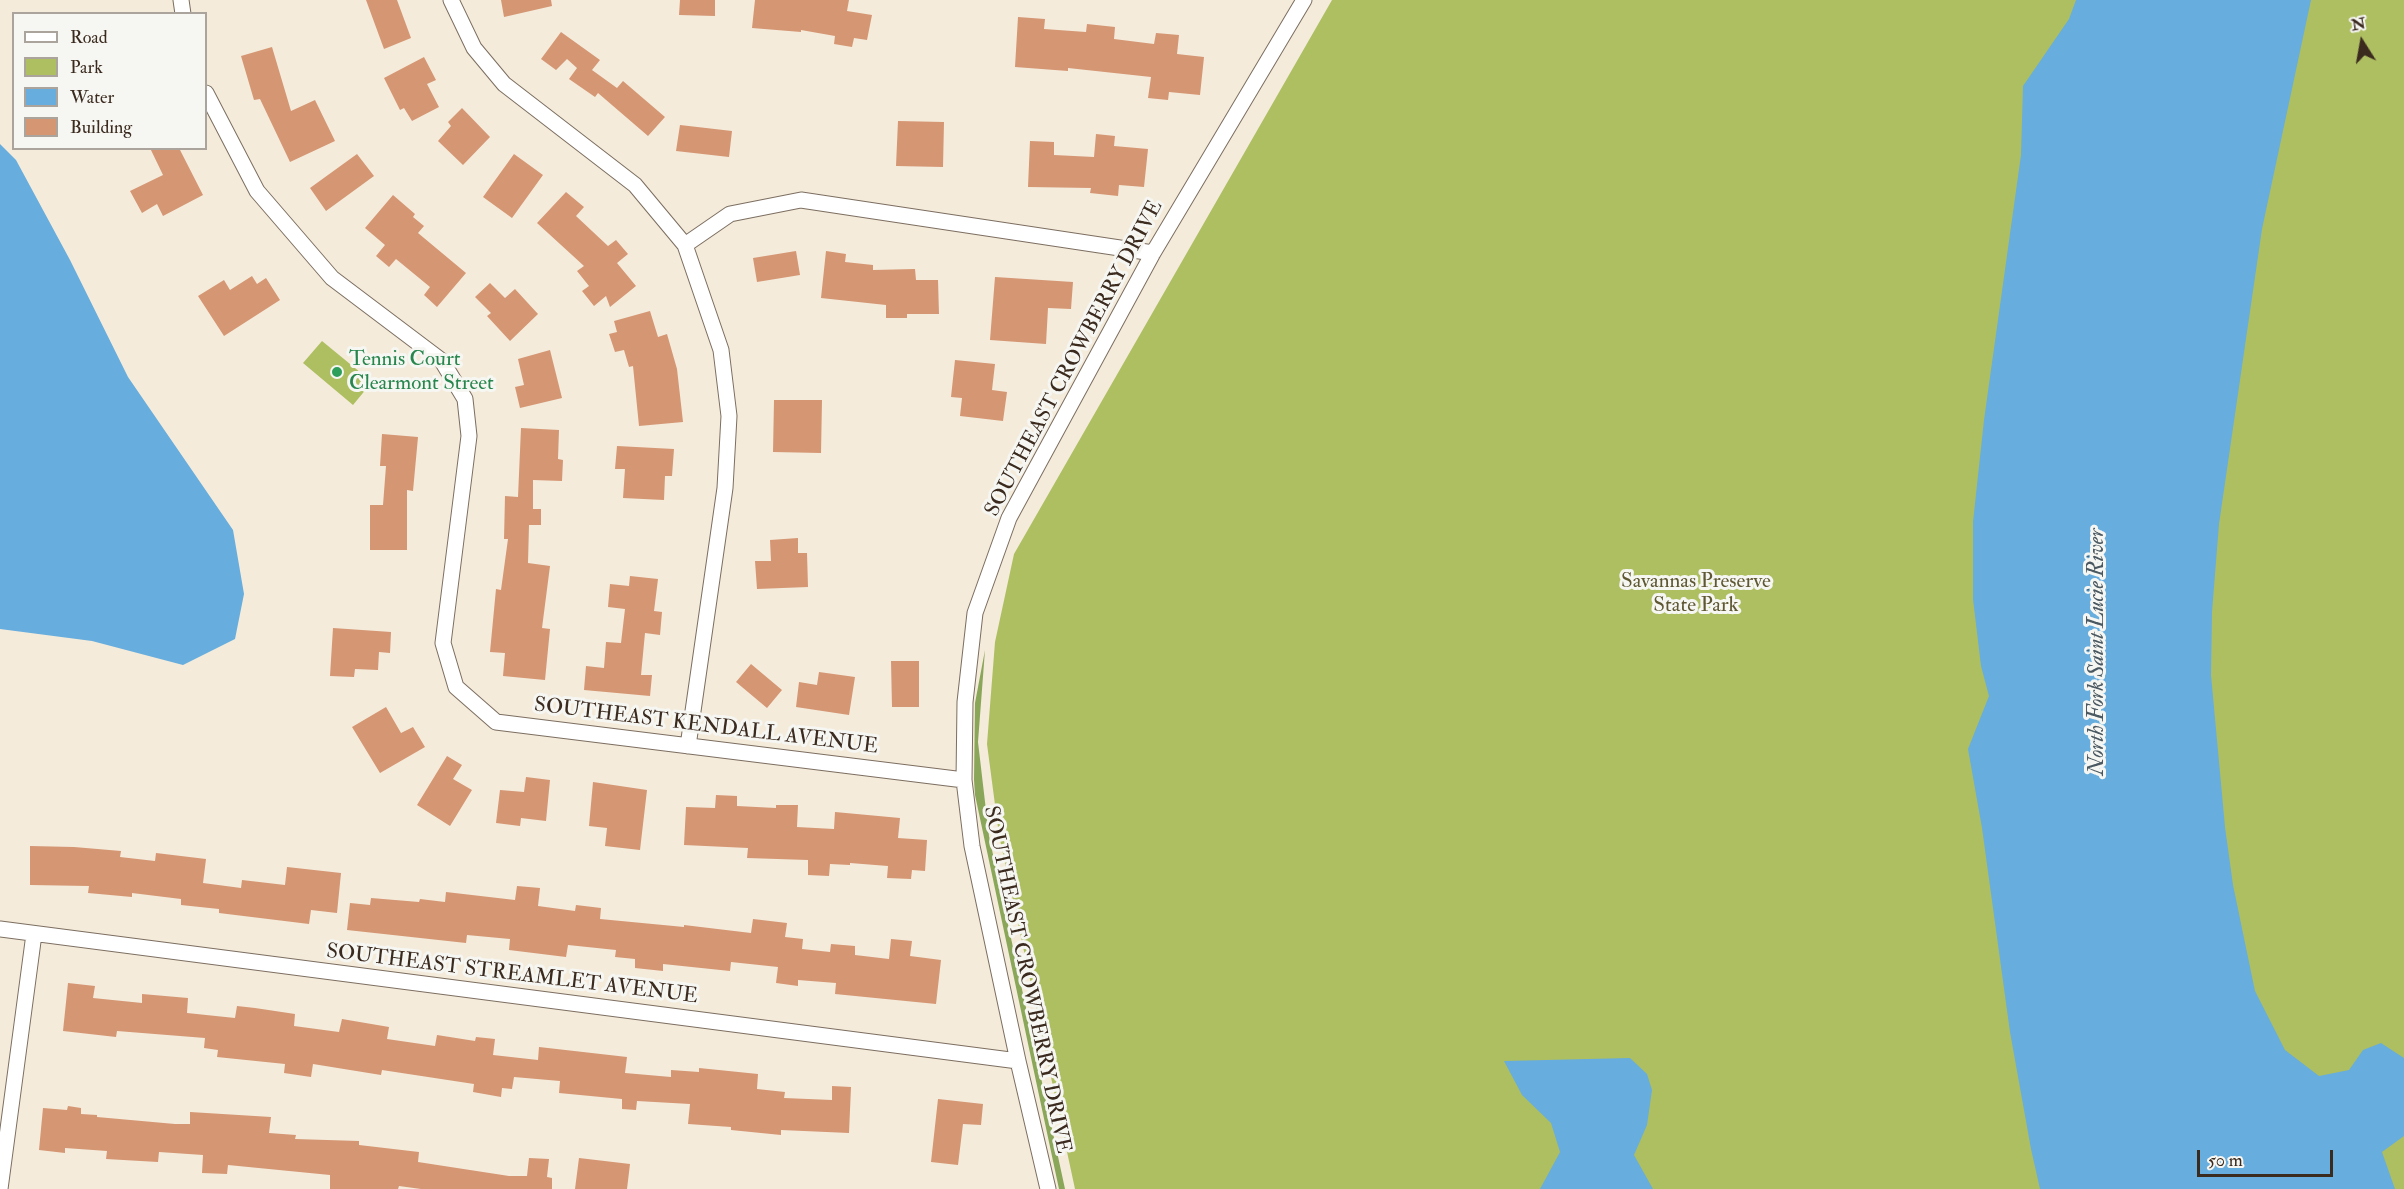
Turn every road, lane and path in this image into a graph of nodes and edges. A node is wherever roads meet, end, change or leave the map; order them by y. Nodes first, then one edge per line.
1 (451, 0) edge
2 (1304, 0) edge
3 (207, 95) edge
4 (686, 245) junction
5 (1153, 253) junction
6 (688, 746) junction
7 (964, 780) junction
8 (0, 929) edge
9 (34, 934) junction
10 (1018, 1061) junction
11 (0, 1189) edge
12 (1048, 1189) edge

1 - 4 street
2 - 5 street, SOUTHEAST CROWBERRY DRIVE
3 - 6 street, SOUTHEAST KENDALL AVENUE
4 - 5 street
4 - 6 street
5 - 7 street, SOUTHEAST CROWBERRY DRIVE
6 - 7 street, SOUTHEAST KENDALL AVENUE
7 - 10 street, SOUTHEAST CROWBERRY DRIVE
8 - 9 street, SOUTHEAST STREAMLET AVENUE
9 - 10 street, SOUTHEAST STREAMLET AVENUE
9 - 11 street
10 - 12 street, SOUTHEAST CROWBERRY DRIVE

